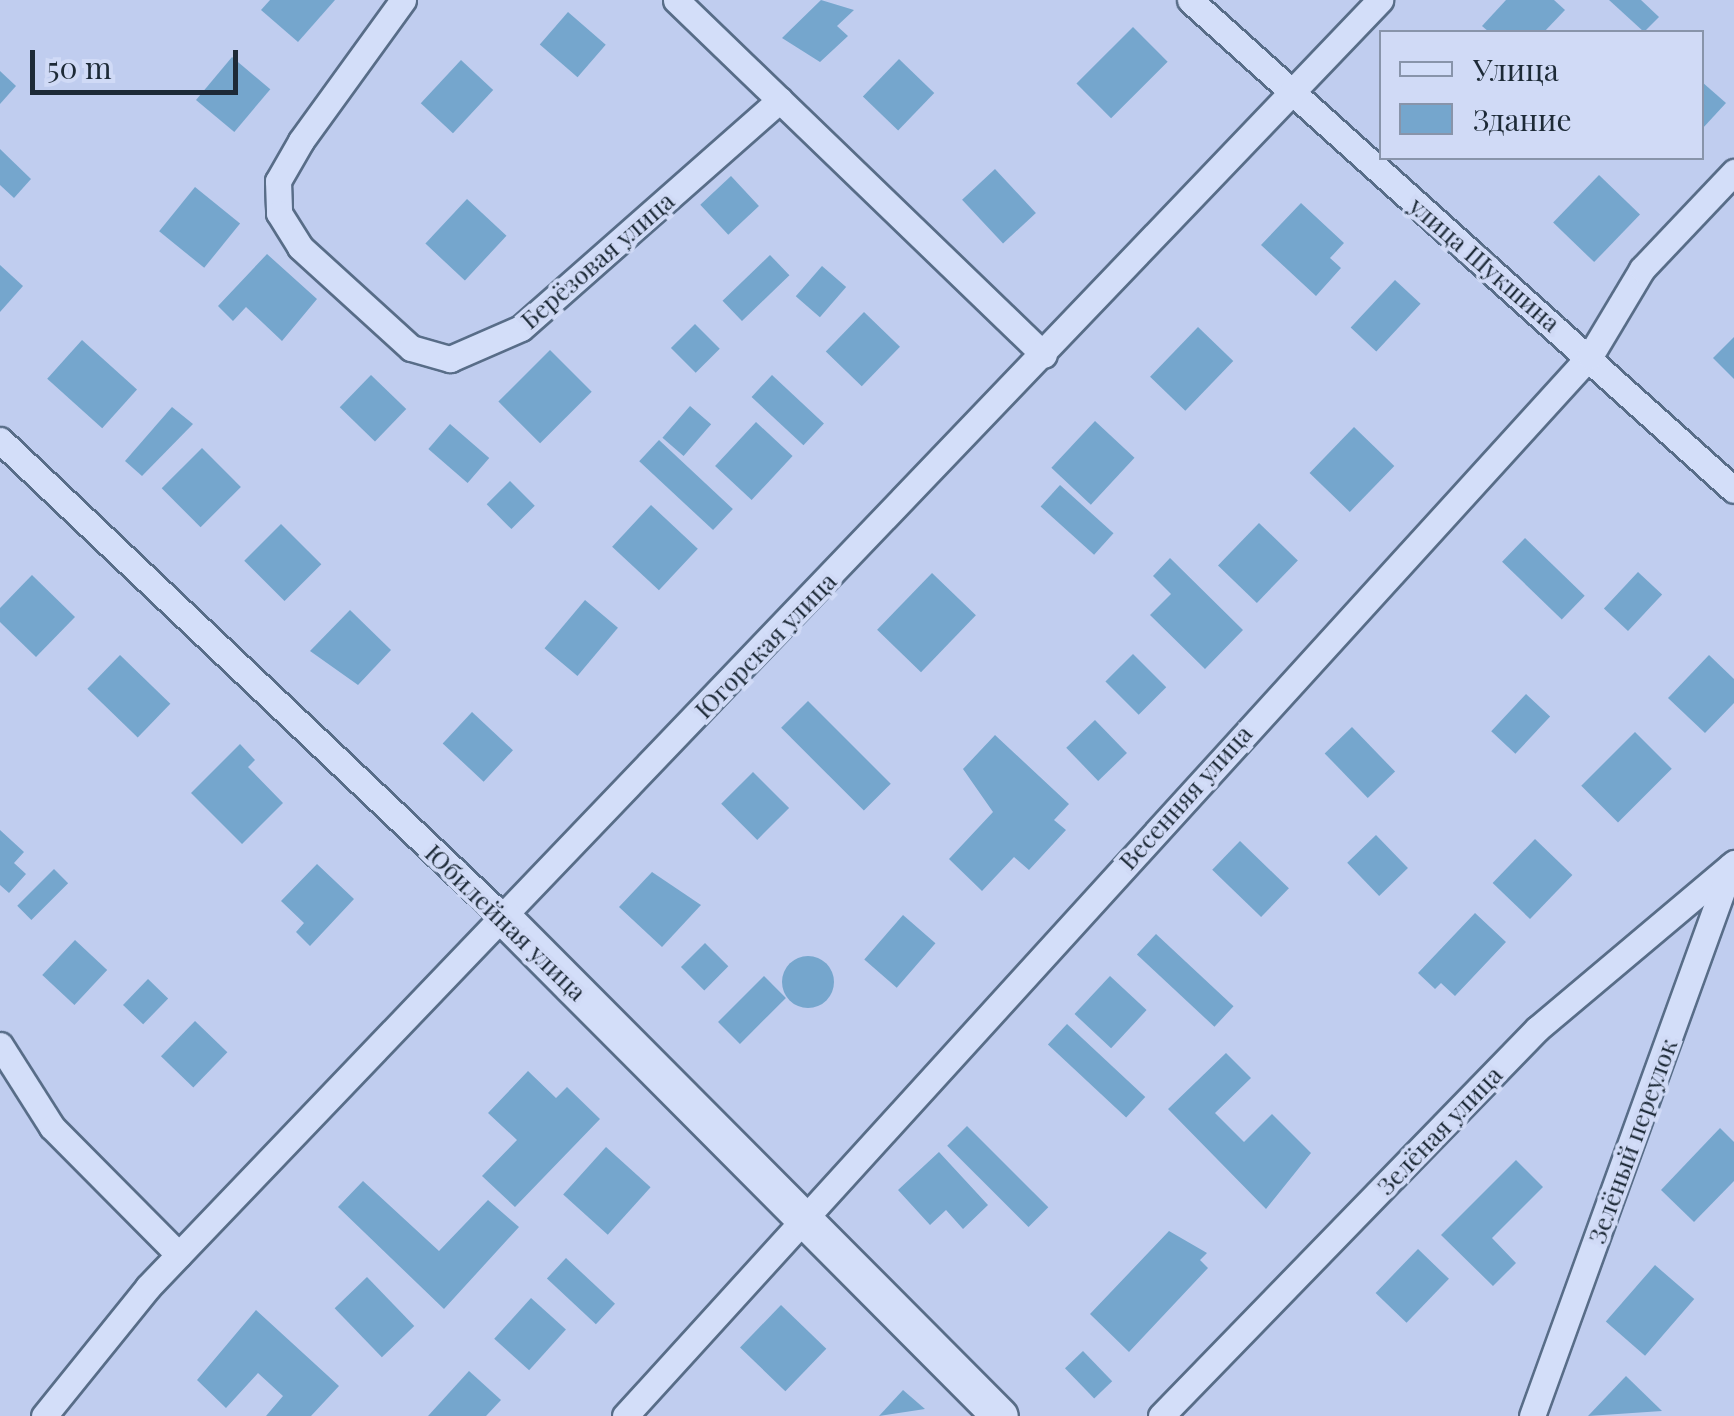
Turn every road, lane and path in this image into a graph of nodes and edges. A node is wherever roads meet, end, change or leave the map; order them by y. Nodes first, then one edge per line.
1 (403, 0) edge
2 (676, 0) edge
3 (1190, 0) edge
4 (1380, 0) edge
5 (1290, 94) junction
6 (780, 100) junction
7 (1734, 172) edge
8 (1044, 355) junction
9 (1590, 356) junction
10 (0, 440) edge
11 (1734, 490) edge
12 (1732, 864) edge
13 (502, 917) junction
14 (0, 1045) edge
15 (806, 1220) junction
16 (180, 1255) junction
17 (44, 1416) edge
18 (626, 1416) edge
19 (1000, 1416) edge
20 (1161, 1416) edge
21 (1532, 1416) edge

1 - 6 street, Берёзовая улица
2 - 6 street
3 - 5 street, улица Шукшина
4 - 5 street, Югорская улица
5 - 8 street, Югорская улица
5 - 9 street, улица Шукшина
6 - 8 street
7 - 9 street, Весенняя улица
8 - 13 street, Югорская улица
9 - 11 street, улица Шукшина
9 - 15 street, Весенняя улица
10 - 13 street, Юбилейная улица
12 - 20 street, Зелёная улица
12 - 21 street, Зелёный переулок
13 - 15 street, Юбилейная улица
13 - 16 street, Югорская улица
14 - 16 street
15 - 18 street, Весенняя улица
15 - 19 street, Юбилейная улица
16 - 17 street, Югорская улица

